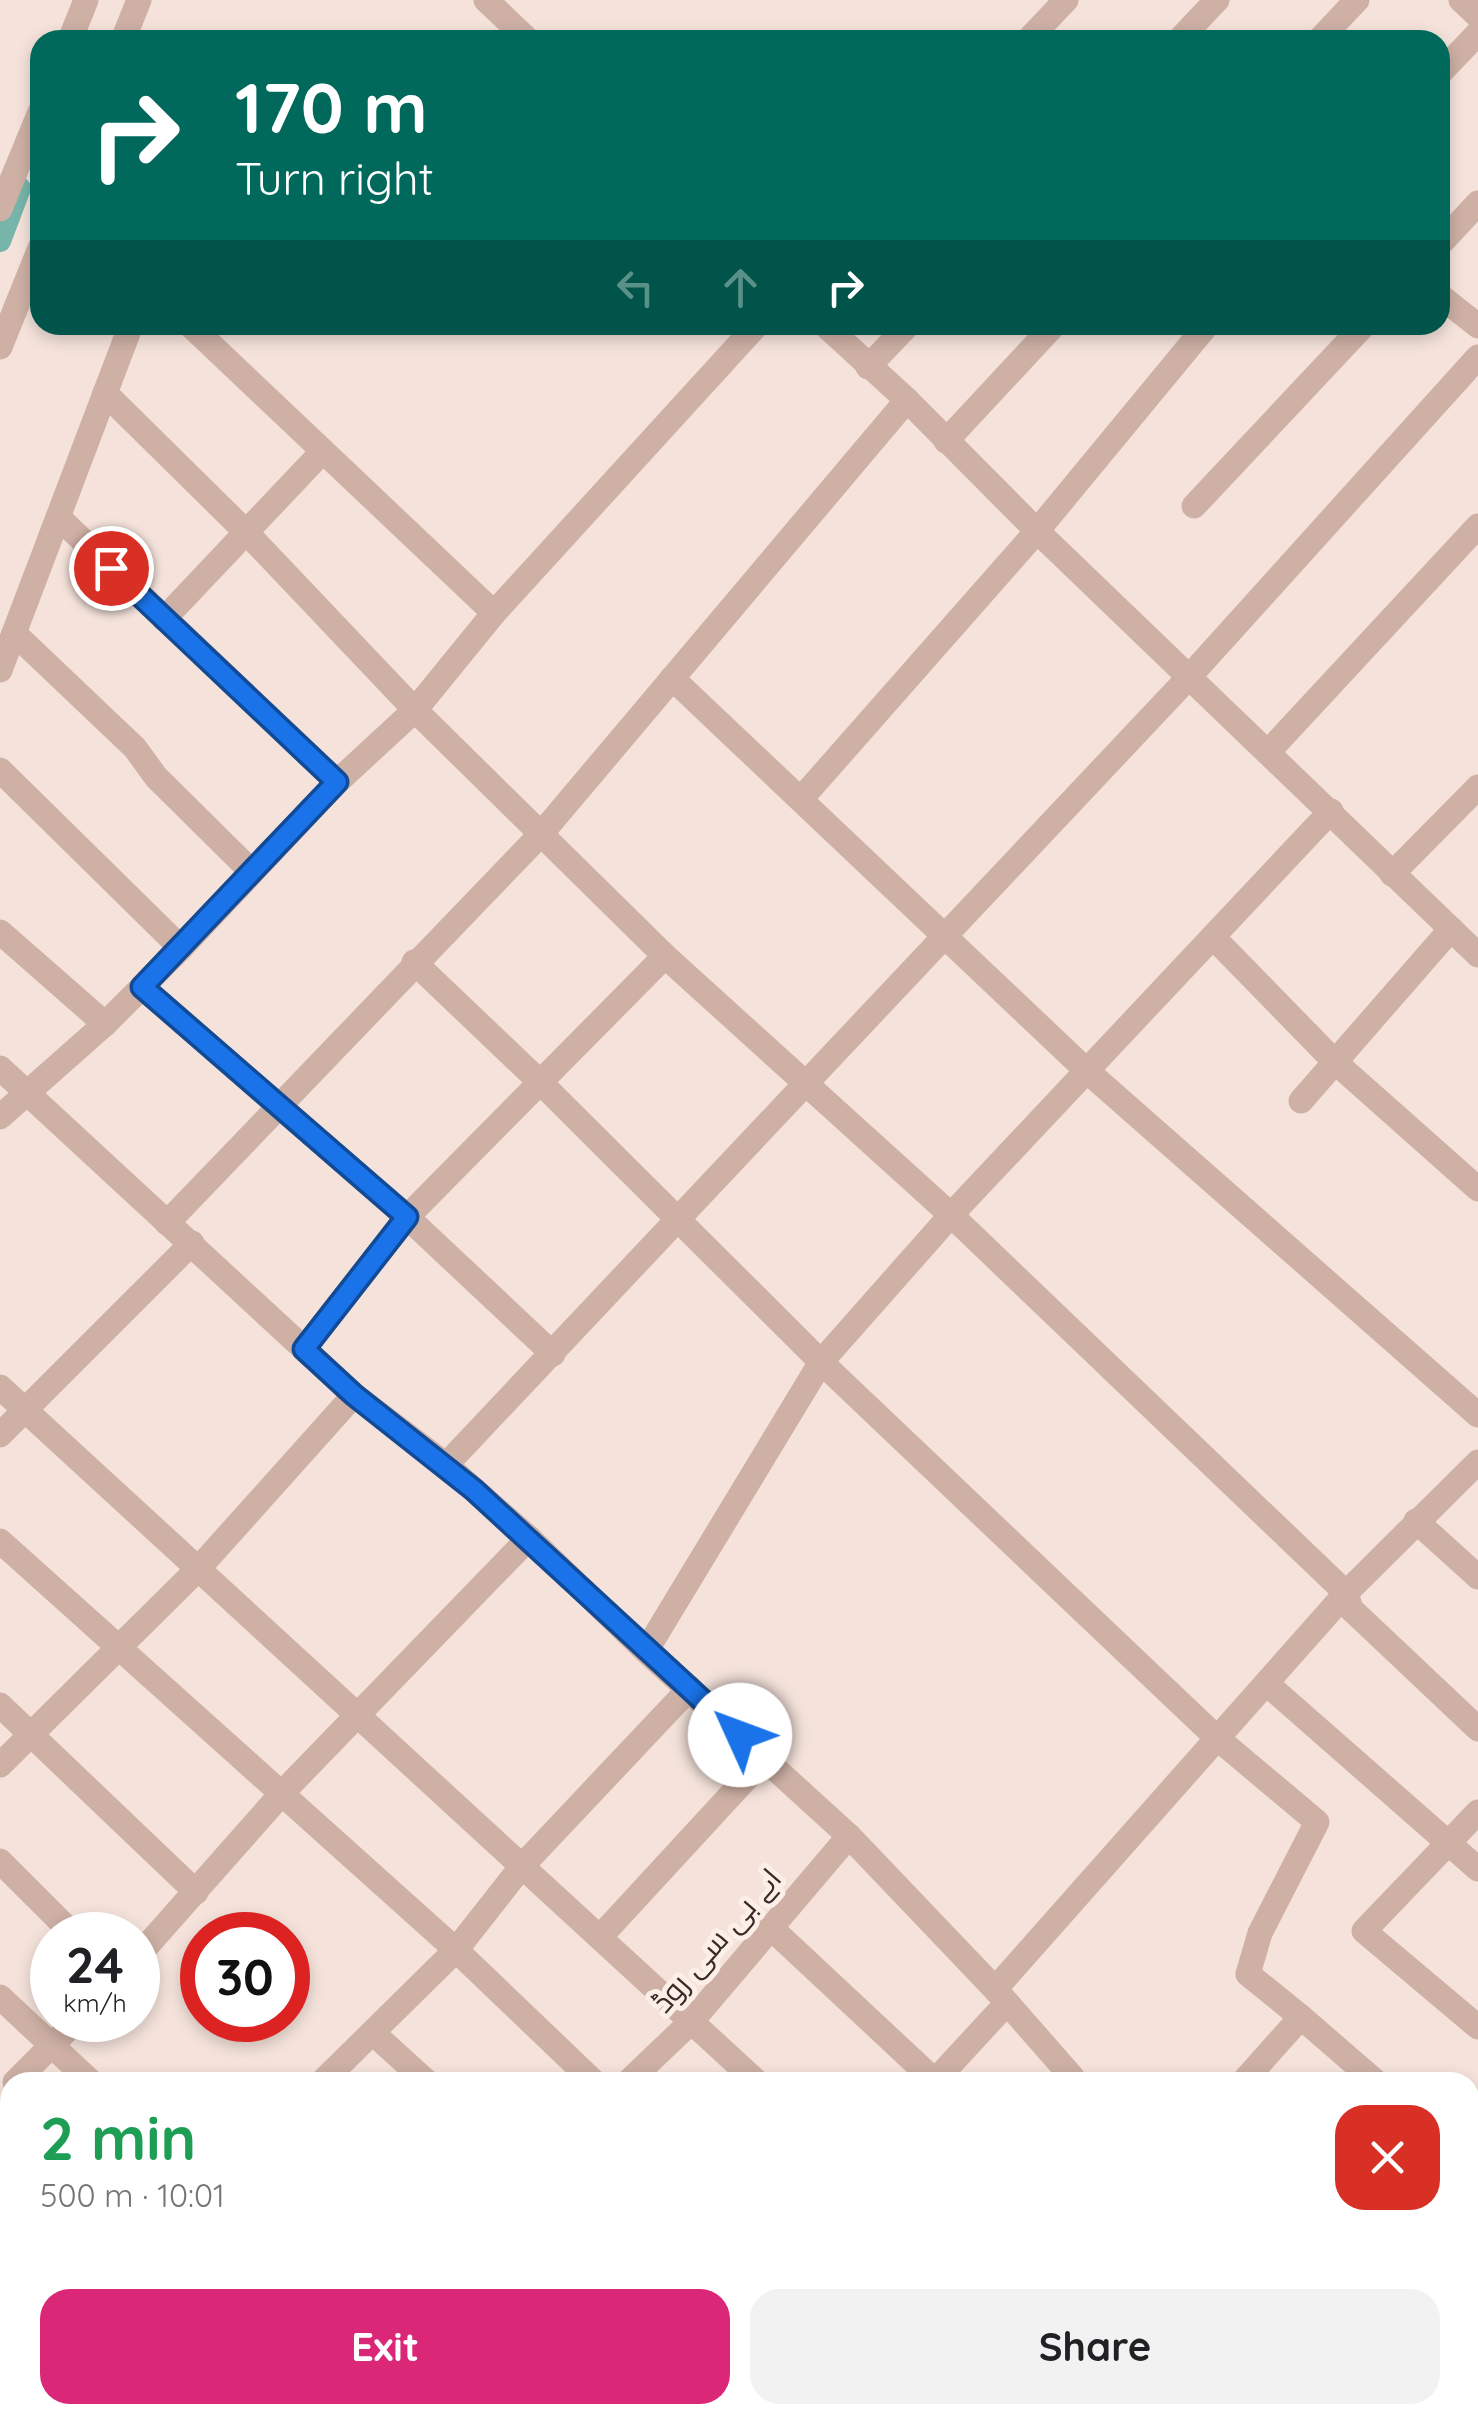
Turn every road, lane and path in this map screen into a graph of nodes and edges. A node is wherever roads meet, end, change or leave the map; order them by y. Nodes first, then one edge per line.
1 (86, 0) edge
2 (140, 0) edge
3 (486, 0) edge
4 (1066, 0) edge
5 (1217, 0) edge
6 (1357, 0) edge
7 (1460, 0) edge
8 (1478, 16) edge
9 (74, 30) edge
10 (128, 30) edge
11 (518, 30) edge
12 (1038, 30) edge
13 (1188, 30) edge
14 (1329, 30) edge
15 (1478, 33) edge
16 (1450, 62) edge
17 (30, 136) edge
18 (1478, 204) edge
19 (0, 209) edge
20 (1450, 233) edge
21 (30, 273) edge
22 (1450, 304) edge
23 (1478, 326) edge
24 (127, 335) edge
25 (201, 335) edge
26 (749, 335) edge
27 (835, 335) edge
28 (898, 335) edge
29 (1045, 335) edge
30 (1199, 335) edge
31 (1355, 335) edge
32 (0, 347) edge
33 (1478, 357) edge
34 (868, 367) junction
35 (105, 393) junction
36 (907, 400) junction
37 (946, 441) junction
38 (323, 450) junction
39 (1194, 506) dead end
40 (58, 517) junction
41 (1478, 526) edge
42 (1037, 531) junction
43 (246, 532) junction
44 (494, 614) junction
45 (164, 619) junction
46 (14, 633) junction
47 (0, 670) edge
48 (1189, 677) junction
49 (672, 678) junction
50 (415, 710) junction
51 (1269, 751) junction
52 (0, 770) edge
53 (337, 782) junction
54 (1478, 786) edge
55 (801, 799) junction
56 (1330, 811) junction
57 (541, 834) junction
58 (252, 872) junction
59 (1392, 874) junction
60 (1451, 929) junction
61 (0, 932) edge
62 (1214, 936) junction
63 (944, 937) junction
64 (182, 948) junction
65 (1478, 955) edge
66 (664, 956) junction
67 (414, 962) junction
68 (142, 987) junction
69 (105, 1024) junction
70 (1335, 1062) junction
71 (0, 1068) edge
72 (1087, 1072) junction
73 (805, 1082) junction
74 (541, 1083) junction
75 (26, 1092) junction
76 (1301, 1100) dead end
77 (280, 1105) junction
78 (0, 1116) edge
79 (1478, 1189) edge
80 (951, 1214) junction
81 (407, 1217) junction
82 (677, 1222) junction
83 (168, 1223) junction
84 (192, 1244) junction
85 (304, 1349) junction
86 (553, 1354) junction
87 (821, 1362) junction
88 (0, 1387) edge
89 (354, 1395) junction
90 (24, 1409) junction
91 (1478, 1414) edge
92 (0, 1436) edge
93 (1478, 1462) edge
94 (446, 1465) junction
95 (1416, 1520) junction
96 (529, 1538) junction
97 (0, 1541) edge
98 (199, 1568) junction
99 (1478, 1577) edge
100 (1346, 1593) junction
101 (118, 1650) junction
102 (646, 1651) junction
103 (1268, 1684) junction
104 (690, 1688) junction
105 (0, 1705) edge
106 (356, 1718) junction
107 (1478, 1730) edge
108 (32, 1735) junction
109 (1216, 1738) junction
110 (765, 1758) junction
111 (0, 1764) edge
112 (283, 1792) junction
113 (1478, 1812) edge
114 (849, 1836) junction
115 (1448, 1842) junction
116 (0, 1861) edge
117 (522, 1866) junction
118 (1478, 1869) edge
119 (196, 1892) junction
120 (51, 1912) edge
121 (770, 1927) junction
122 (160, 1932) edge
123 (600, 1937) junction
124 (456, 1950) junction
125 (1001, 1996) junction
126 (0, 1997) edge
127 (1301, 2017) junction
128 (692, 2021) junction
129 (1478, 2027) edge
130 (374, 2034) junction
131 (57, 2042) edge
132 (52, 2047) junction
133 (26, 2072) edge
134 (80, 2072) edge
135 (333, 2072) edge
136 (416, 2072) edge
137 (584, 2072) edge
138 (638, 2072) edge
139 (746, 2072) edge
140 (924, 2072) edge
141 (943, 2072) edge
142 (1066, 2072) edge
143 (1252, 2072) edge
144 (1364, 2072) edge

1 - 9 street
2 - 10 street
3 - 11 street
4 - 12 street
5 - 13 street
6 - 14 street
7 - 8 street
15 - 16 street
17 - 19 street
18 - 20 street
21 - 32 street
22 - 23 street
24 - 35 street
25 - 38 street
26 - 44 street
27 - 34 street
28 - 34 street
29 - 37 street
30 - 42 street
31 - 39 street
33 - 48 street
34 - 36 street
35 - 40 street
35 - 43 street
36 - 37 street
36 - 49 street
37 - 42 street
38 - 43 street
38 - 44 street
40 - 45 street
40 - 46 street
41 - 51 street
42 - 48 street
42 - 55 street
43 - 45 street
43 - 50 street
44 - 50 street
45 - 53 street
46 - 47 street
46 - 58 street
48 - 51 street
48 - 63 street
49 - 55 street
49 - 57 street
50 - 53 street
50 - 57 street
51 - 56 street
52 - 64 street
53 - 58 street
54 - 59 street
55 - 63 street
56 - 59 street
56 - 62 street
57 - 66 street
57 - 67 street
58 - 64 street
59 - 60 street
60 - 65 street
60 - 70 street
61 - 69 street
62 - 70 street
62 - 72 street
63 - 72 street
63 - 73 street
64 - 68 street
66 - 73 street
66 - 74 street
67 - 74 street
67 - 77 street
68 - 69 street
68 - 77 street
69 - 75 street
70 - 76 street
70 - 79 street
71 - 75 street
72 - 80 street
72 - 91 street
73 - 80 street
73 - 82 street
74 - 81 street
74 - 82 street
75 - 78 street
75 - 83 street
77 - 81 street
77 - 83 street
80 - 87 street
80 - 100 street
81 - 85 street
81 - 86 street
82 - 86 street
82 - 87 street
83 - 84 street
84 - 85 street
84 - 90 street
85 - 89 street
86 - 94 street
87 - 102 street
87 - 109 street
88 - 90 street
89 - 94 street
89 - 98 street
90 - 92 street
90 - 98 street
93 - 95 street
94 - 96 street
95 - 99 street
95 - 100 street
96 - 102 street
96 - 106 street
97 - 101 street
98 - 101 street
98 - 106 street
100 - 103 street
100 - 107 street
101 - 108 street
101 - 112 street
102 - 104 street
103 - 109 street
103 - 115 street
104 - 110 street
104 - 117 street
105 - 108 street
106 - 112 street
106 - 117 street
108 - 111 street
108 - 119 street
109 - 125 street
109 - 127 street
110 - 114 street
110 - 123 street
112 - 119 street
112 - 124 street
113 - 115 street
114 - 121 street, اے بی سی روڈ
114 - 125 street
115 - 118 street
115 - 129 street
116 - 120 street
117 - 123 street
117 - 124 street
119 - 122 street
121 - 128 street, اے بی سی روڈ
121 - 140 street
123 - 128 street
124 - 130 street
124 - 137 street
125 - 141 street
125 - 142 street
126 - 132 street
127 - 143 street
127 - 144 street
128 - 138 street, اے بی سی روڈ
128 - 139 street
130 - 135 street
130 - 136 street
131 - 132 street
132 - 133 street
132 - 134 street

